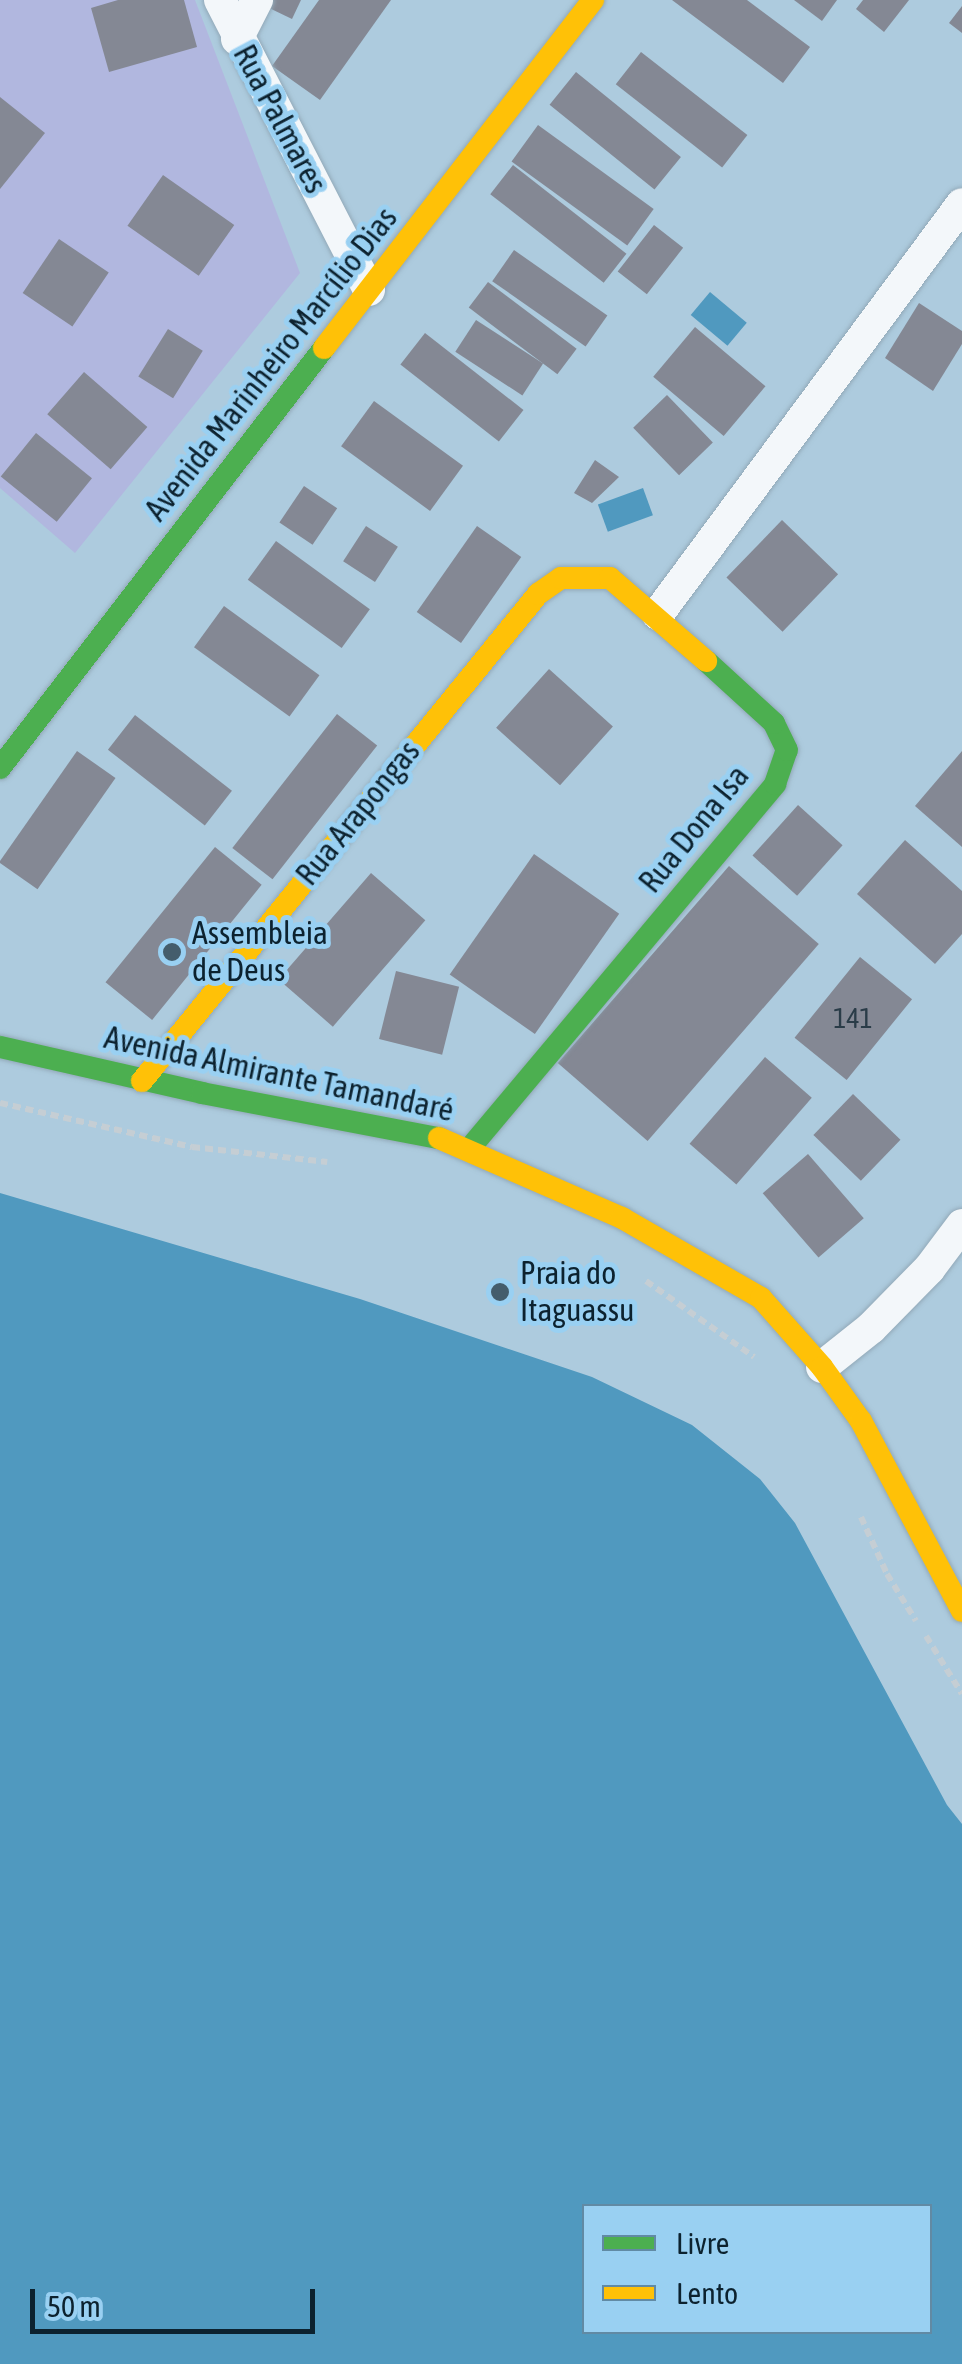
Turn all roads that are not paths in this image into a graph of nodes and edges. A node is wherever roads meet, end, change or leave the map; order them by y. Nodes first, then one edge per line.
1 (220, 0) edge
2 (258, 0) edge
3 (593, 0) edge
4 (237, 39) junction
5 (962, 204) edge
6 (369, 290) junction
7 (538, 594) joint
8 (658, 614) junction
9 (0, 768) edge
10 (0, 1022) edge
11 (0, 1047) edge
12 (34, 1054) junction
13 (142, 1081) junction
14 (470, 1148) junction
15 (962, 1225) edge
16 (822, 1366) junction
17 (962, 1611) edge

1 - 4 street, Rua Palmares
2 - 4 street
3 - 6 street, Avenida Marinheiro Marcílio Dias
4 - 6 street, Rua Palmares
5 - 8 street
6 - 9 street, Avenida Marinheiro Marcílio Dias
7 - 8 street, Rua Dona Isa
7 - 13 street, Rua Arapongas
8 - 14 street, Rua Dona Isa
10 - 12 street, Avenida Almirante Tamandaré
11 - 12 street, Avenida Almirante Tamandaré
12 - 13 street, Avenida Almirante Tamandaré
13 - 14 street, Avenida Almirante Tamandaré
14 - 16 street, Avenida Almirante Tamandaré
15 - 16 street
16 - 17 street, Avenida Almirante Tamandaré

